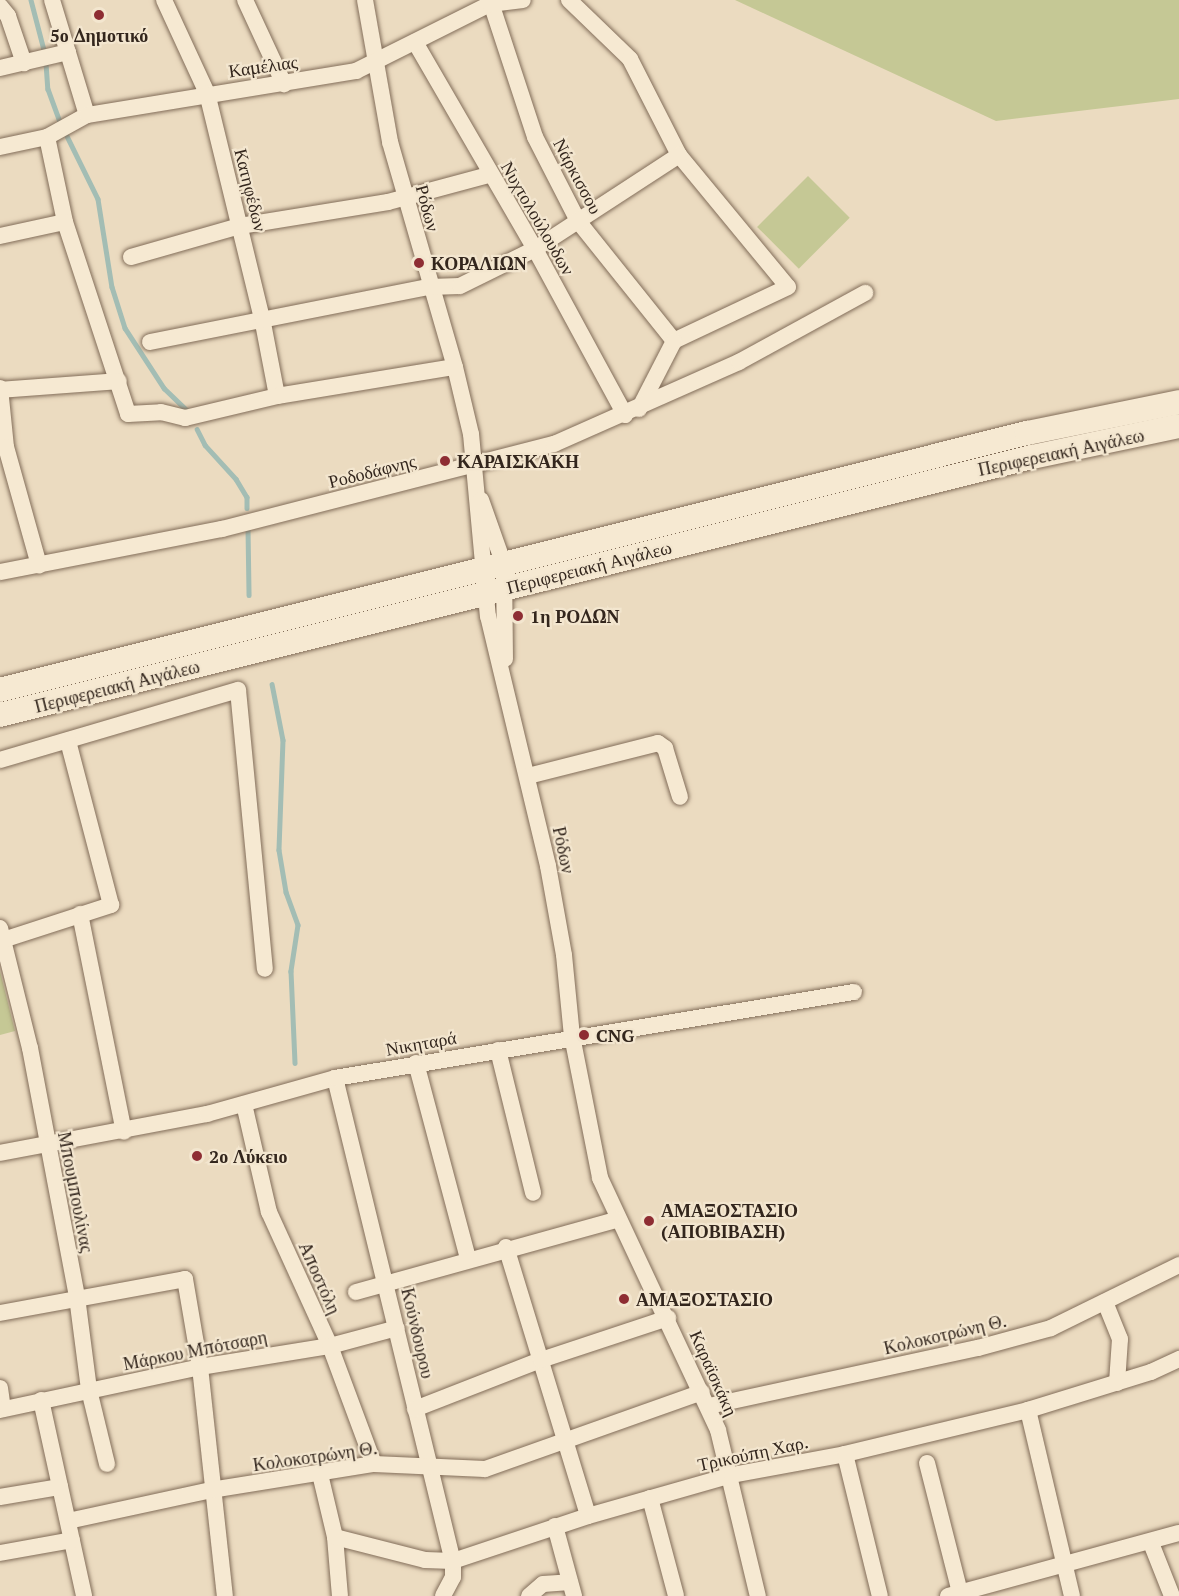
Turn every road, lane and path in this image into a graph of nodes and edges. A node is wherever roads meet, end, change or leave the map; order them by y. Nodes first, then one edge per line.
1 (52, 0) edge
2 (164, 0) edge
3 (245, 0) edge
4 (365, 0) edge
5 (523, 0) edge
6 (569, 0) edge
7 (490, 2) edge
8 (0, 6) edge
9 (415, 42) junction
10 (68, 52) junction
11 (24, 63) junction
12 (375, 65) junction
13 (0, 68) edge
14 (284, 84) junction
15 (207, 93) junction
16 (87, 115) junction
17 (47, 137) junction
18 (0, 147) edge
19 (679, 155) junction
20 (489, 175) junction
21 (405, 198) junction
22 (578, 221) junction
23 (65, 222) junction
24 (240, 226) junction
25 (0, 236) edge
26 (535, 249) junction
27 (131, 256) dead end
28 (429, 287) junction
29 (865, 293) dead end
30 (262, 318) junction
31 (674, 341) junction
32 (150, 342) dead end
33 (455, 367) junction
34 (119, 381) junction
35 (0, 389) edge
36 (277, 396) junction
37 (1179, 402) edge
38 (632, 412) junction
39 (1179, 426) edge
40 (3, 447) edge
41 (476, 466) junction
42 (479, 493) junction
43 (39, 565) junction
44 (0, 572) edge
45 (494, 579) junction
46 (0, 690) edge
47 (0, 715) edge
48 (68, 741) junction
49 (0, 760) edge
50 (528, 776) junction
51 (680, 797) dead end
52 (80, 914) junction
53 (2, 934) edge
54 (264, 969) dead end
55 (854, 992) dead end
56 (572, 1036) junction
57 (498, 1050) junction
58 (416, 1063) junction
59 (335, 1078) junction
60 (244, 1104) junction
61 (124, 1132) junction
62 (46, 1147) junction
63 (0, 1153) edge
64 (534, 1193) dead end
65 (616, 1220) junction
66 (506, 1247) junction
67 (468, 1259) junction
68 (1179, 1265) edge
69 (386, 1282) junction
70 (356, 1292) dead end
71 (77, 1297) junction
72 (1105, 1302) junction
73 (0, 1313) edge
74 (668, 1318) junction
75 (397, 1328) junction
76 (330, 1346) junction
77 (1179, 1359) edge
78 (541, 1360) junction
79 (200, 1367) junction
80 (1117, 1383) junction
81 (0, 1388) edge
82 (89, 1390) junction
83 (705, 1399) junction
84 (40, 1400) junction
85 (2, 1409) edge
86 (415, 1409) junction
87 (1028, 1410) junction
88 (564, 1439) junction
89 (845, 1454) junction
90 (927, 1463) dead end
91 (107, 1464) dead end
92 (374, 1464) junction
93 (430, 1469) junction
94 (320, 1474) junction
95 (732, 1475) junction
96 (60, 1487) junction
97 (211, 1490) junction
98 (0, 1497) edge
99 (650, 1498) junction
100 (588, 1516) junction
101 (68, 1521) junction
102 (555, 1526) junction
103 (1179, 1533) edge
104 (335, 1537) junction
105 (72, 1540) junction
106 (1151, 1543) junction
107 (0, 1553) edge
108 (453, 1561) junction
109 (1065, 1566) junction
110 (572, 1589) edge
111 (957, 1595) edge
112 (84, 1596) edge
113 (225, 1596) edge
114 (340, 1596) edge
115 (443, 1596) edge
116 (529, 1596) edge
117 (676, 1596) edge
118 (758, 1596) edge
119 (880, 1596) edge
120 (1072, 1596) edge
121 (1172, 1596) edge

1 - 10 street
2 - 15 street, Κατηφέδων
3 - 14 street
4 - 12 street, Ρόδων
5 - 7 street, Καμέλιας
6 - 19 street
7 - 9 street, Καμέλιας
7 - 22 street, Νάρκισσου
8 - 11 street
9 - 12 street, Καμέλιας
9 - 20 street, Νυχτολούλουδων
10 - 11 street
10 - 16 street
11 - 13 street
12 - 14 street, Καμέλιας
12 - 21 street, Ρόδων
14 - 15 street, Καμέλιας
15 - 16 street, Καμέλιας
15 - 24 street, Κατηφέδων
16 - 17 street, Καμέλιας
17 - 18 street, Καμέλιας
17 - 23 street
19 - 22 street
19 - 31 street
20 - 21 street
20 - 26 street, Νυχτολούλουδων
21 - 24 street
21 - 28 street, Ρόδων
22 - 26 street
22 - 31 street, Νάρκισσου
23 - 25 street
23 - 34 street
24 - 27 street
24 - 30 street, Κατηφέδων
26 - 28 street
26 - 38 street, Νυχτολούλουδων
28 - 30 street
28 - 33 street, Ρόδων
29 - 38 street, Ροδοδάφνης
30 - 32 street
30 - 36 street, Κατηφέδων
31 - 38 street
33 - 36 street
33 - 41 street, Ρόδων
34 - 35 street
34 - 36 street
35 - 40 street
37 - 45 main road, Περιφερειακή Αιγάλεω
38 - 41 street, Ροδοδάφνης
39 - 45 main road, Περιφερειακή Αιγάλεω
40 - 43 street
41 - 42 street, Ρόδων
41 - 43 street, Ροδοδάφνης
42 - 45 street, Ρόδων
42 - 45 street, Ρόδων
43 - 44 street, Ροδοδάφνης
45 - 46 main road, Περιφερειακή Αιγάλεω
45 - 47 main road, Περιφερειακή Αιγάλεω
45 - 50 street, Ρόδων
48 - 49 street
48 - 52 street
48 - 54 street
50 - 51 street
50 - 56 street, Ρόδων
52 - 53 street
52 - 61 street
53 - 62 street, Μπουμπουλίνας
55 - 56 street, Νικηταρά
56 - 57 street, Νικηταρά
56 - 65 street, Καραϊσκάκη
57 - 58 street, Νικηταρά
57 - 64 street
58 - 59 street, Νικηταρά
58 - 67 street
59 - 60 street, Νικηταρά
59 - 69 street, Κούνδουρου
60 - 61 street, Νικηταρά
60 - 76 street, Αποστόλη
61 - 62 street, Νικηταρά
62 - 63 street, Νικηταρά
62 - 71 street, Μπουμπουλίνας
65 - 66 street
65 - 74 street, Καραϊσκάκη
66 - 67 street
66 - 78 street
67 - 69 street
68 - 72 street, Κολοκοτρώνη Θ.
69 - 70 street
69 - 75 street, Κούνδουρου
71 - 73 street
71 - 79 street
71 - 82 street, Μπουμπουλίνας
72 - 80 street
72 - 83 street, Κολοκοτρώνη Θ.
74 - 78 street
74 - 83 street, Καραϊσκάκη
75 - 76 street, Μάρκου Μπότσαρη
75 - 86 street, Κούνδουρου
76 - 79 street, Μάρκου Μπότσαρη
76 - 92 street, Αποστόλη
77 - 80 street, Τρικούπη Χαρ.
78 - 86 street
78 - 88 street
79 - 82 street, Μάρκου Μπότσαρη
79 - 97 street
80 - 87 street, Τρικούπη Χαρ.
81 - 85 street
82 - 84 street, Μάρκου Μπότσαρη
82 - 91 street, Μπουμπουλίνας
83 - 88 street, Κολοκοτρώνη Θ.
83 - 95 street, Καραϊσκάκη
84 - 85 street, Μάρκου Μπότσαρη
84 - 96 street
86 - 93 street, Κούνδουρου
87 - 89 street, Τρικούπη Χαρ.
87 - 109 street
88 - 93 street, Κολοκοτρώνη Θ.
88 - 100 street
89 - 95 street, Τρικούπη Χαρ.
89 - 119 street
90 - 111 street
92 - 93 street, Κολοκοτρώνη Θ.
92 - 94 street, Κολοκοτρώνη Θ.
93 - 108 street, Κούνδουρου
94 - 97 street, Κολοκοτρώνη Θ.
94 - 104 street
95 - 99 street, Τρικούπη Χαρ.
95 - 118 street, Καραϊσκάκη
96 - 98 street
96 - 101 street
97 - 101 street, Κολοκοτρώνη Θ.
97 - 113 street
99 - 100 street, Τρικούπη Χαρ.
99 - 117 street
100 - 102 street, Τρικούπη Χαρ.
101 - 105 street
102 - 108 street, Τρικούπη Χαρ.
102 - 110 street
103 - 106 street
104 - 108 street, Τρικούπη Χαρ.
104 - 114 street
105 - 107 street
105 - 112 street
106 - 109 street
106 - 121 street
108 - 115 street, Κούνδουρου
109 - 111 street
109 - 120 street
110 - 116 street

